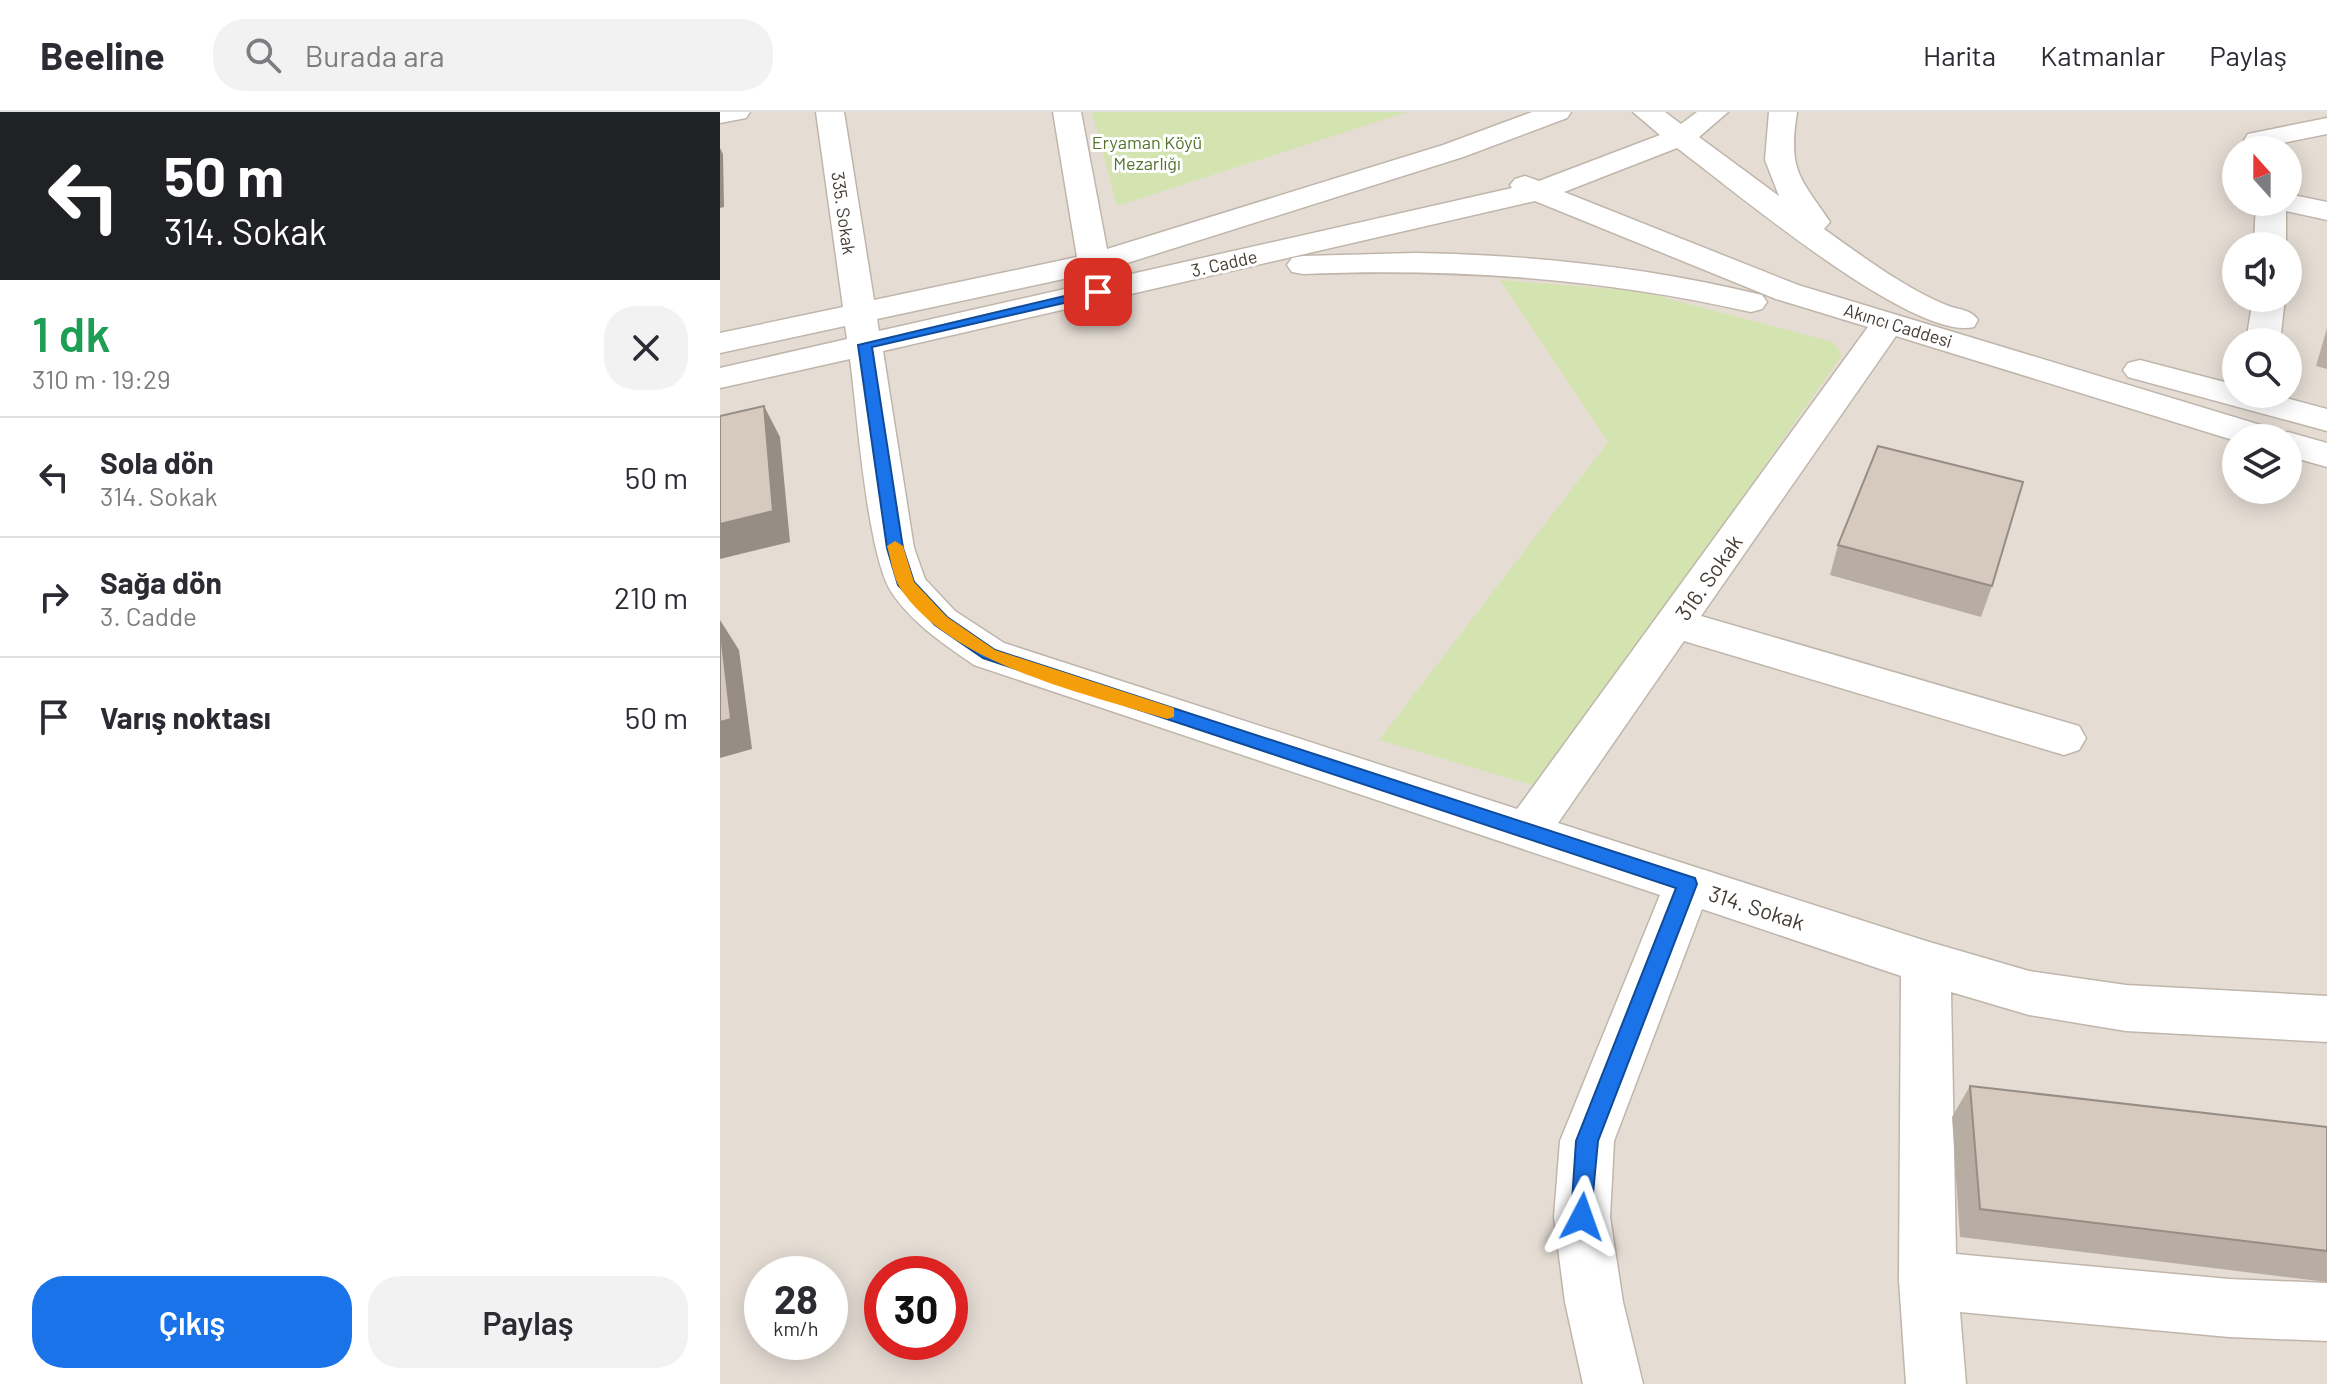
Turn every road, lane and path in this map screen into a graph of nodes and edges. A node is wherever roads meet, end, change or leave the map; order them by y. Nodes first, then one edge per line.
1 (736, 112) edge
2 (830, 112) edge
3 (1067, 112) edge
4 (1557, 112) edge
5 (1647, 112) edge
6 (1714, 112) edge
7 (1783, 112) edge
8 (720, 115) edge
9 (2327, 126) edge
10 (1683, 136) junction
11 (2261, 136) edge
12 (1453, 151) junction
13 (1539, 191) junction
14 (2302, 206) edge
15 (2327, 211) edge
16 (1094, 263) junction
17 (1851, 263) junction
18 (1157, 278) junction
19 (1879, 319) junction
20 (862, 329) junction
21 (720, 343) edge
22 (720, 378) edge
23 (2256, 417) edge
24 (2327, 420) edge
25 (2302, 448) edge
26 (2327, 455) edge
27 (1675, 623) junction
28 (2064, 738) dead end
29 (1527, 831) junction
30 (1688, 884) junction
31 (1926, 963) junction
32 (2327, 1019) edge
33 (1928, 1280) junction
34 (2327, 1312) edge
35 (1613, 1384) edge
36 (1936, 1384) edge

1 - 8 street
2 - 20 street, 335. Sokak
3 - 16 street
4 - 12 street, 3. Cadde
5 - 10 street, Akıncı Caddesi
6 - 10 street, 3. Cadde
7 - 17 street
9 - 11 street
10 - 13 street, 3. Cadde
10 - 17 street, Akıncı Caddesi
12 - 13 street, Akıncı Caddesi
12 - 16 street, 3. Cadde
13 - 18 street, 3. Cadde
13 - 19 street, Akıncı Caddesi
14 - 15 street
16 - 20 street, 3. Cadde
17 - 23 street, Akıncı Caddesi
18 - 19 street
18 - 20 street, 3. Cadde
19 - 23 street, Akıncı Caddesi
19 - 27 street, 316. Sokak
20 - 21 street, 3. Cadde
20 - 22 street, 3. Cadde
20 - 29 street, 314. Sokak
23 - 24 street, Akıncı Caddesi
25 - 26 street
27 - 28 street
27 - 29 street, 316. Sokak
29 - 30 street, 314. Sokak
30 - 31 street, 314. Sokak
30 - 35 street
31 - 32 street, 314. Sokak
31 - 33 street
33 - 34 street
33 - 36 street

